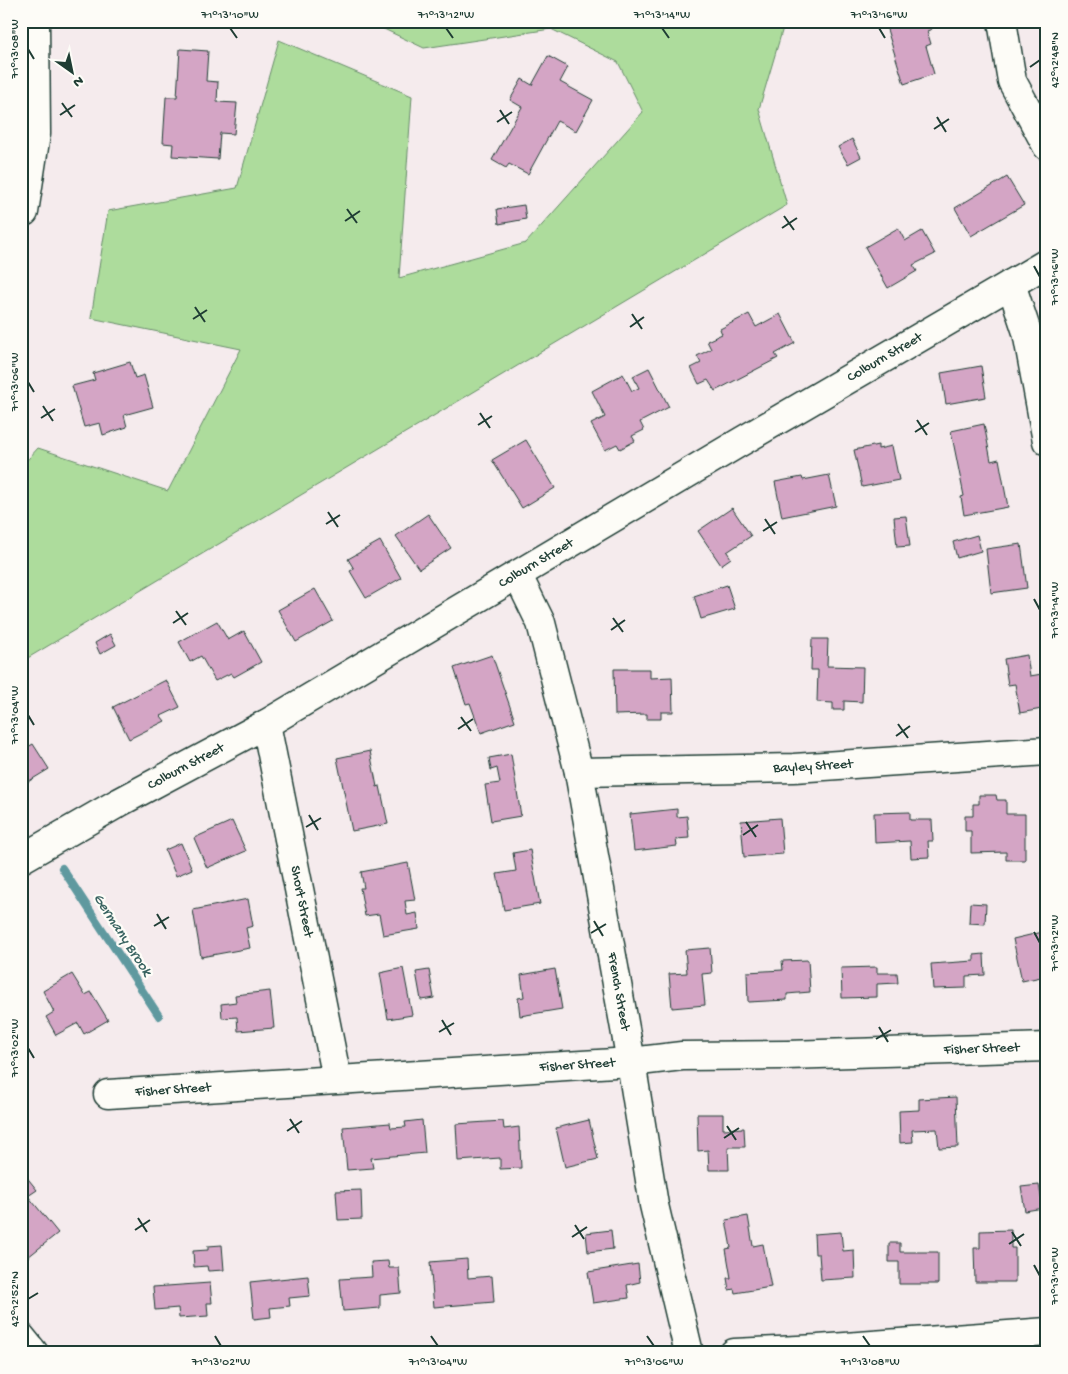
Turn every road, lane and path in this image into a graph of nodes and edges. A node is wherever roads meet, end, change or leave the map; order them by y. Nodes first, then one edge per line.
1 (34, 21) edge
2 (1002, 21) edge
3 (1047, 146) edge
4 (24, 212) dead end
5 (1047, 263) edge
6 (1011, 284) junction
7 (1047, 441) edge
8 (518, 576) junction
9 (266, 724) junction
10 (1047, 751) edge
11 (579, 772) junction
12 (21, 859) edge
13 (1047, 1047) edge
14 (631, 1062) junction
15 (337, 1079) junction
16 (108, 1094) dead end
17 (1047, 1332) edge
18 (21, 1338) edge
19 (34, 1353) edge
20 (688, 1353) edge
21 (734, 1353) edge

1 - 4 street
2 - 3 street
5 - 6 street, Colburn Street
6 - 7 street
6 - 8 street, Colburn Street
8 - 9 street, Colburn Street
8 - 11 street, French Street
9 - 12 street, Colburn Street
9 - 15 street, Short Street
10 - 11 street, Bayley Street
11 - 14 street, French Street
13 - 14 street, Fisher Street
14 - 15 street, Fisher Street
14 - 20 street, French Street
15 - 16 street, Fisher Street
17 - 21 street
18 - 19 street

